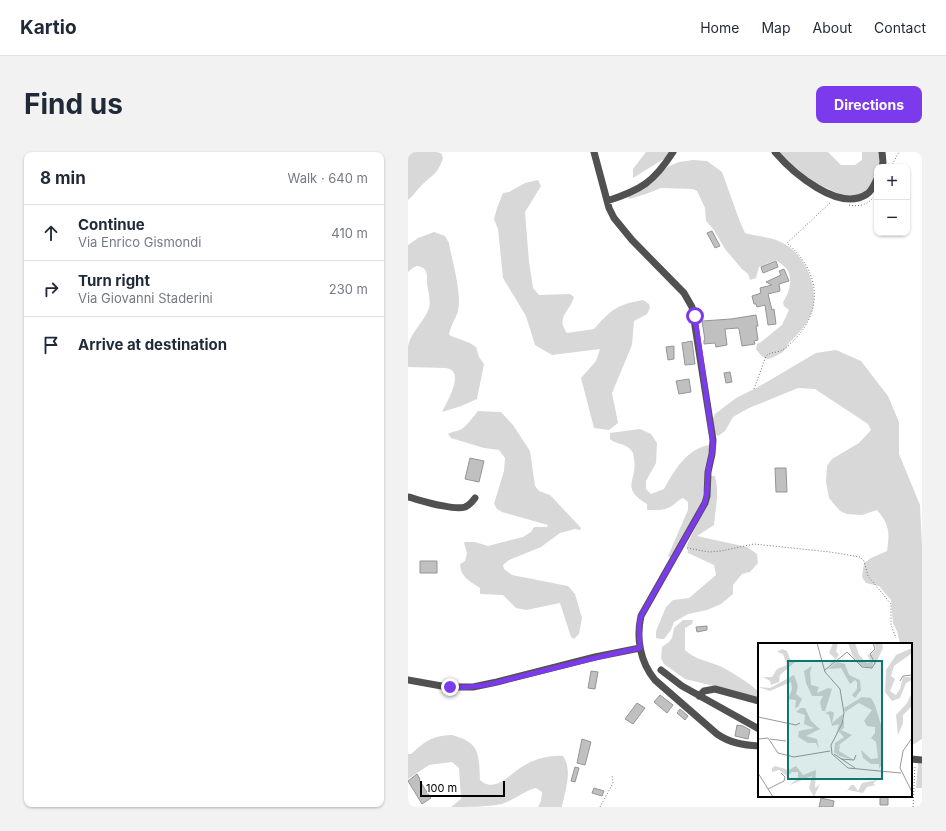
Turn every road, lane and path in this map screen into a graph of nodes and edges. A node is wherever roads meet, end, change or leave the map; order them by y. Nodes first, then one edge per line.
1 (594, 152) edge
2 (673, 152) edge
3 (775, 152) edge
4 (882, 152) edge
5 (899, 152) edge
6 (883, 164) edge
7 (893, 164) edge
8 (874, 186) edge
9 (836, 197) junction
10 (607, 201) junction
11 (754, 389) dead end
12 (408, 497) edge
13 (475, 498) dead end
14 (680, 548) junction
15 (896, 638) dead end
16 (640, 648) junction
17 (661, 670) dead end
18 (408, 680) edge
19 (699, 696) junction
20 (758, 701) edge
21 (758, 728) edge
22 (758, 746) edge
23 (916, 760) edge
24 (612, 775) dead end
25 (600, 807) edge
26 (913, 807) edge

1 - 10 street
2 - 10 street
3 - 9 street
4 - 6 street
5 - 7 path
8 - 9 street
9 - 11 path
10 - 14 street
12 - 13 street
14 - 15 path
14 - 16 street
16 - 18 street
16 - 22 street
17 - 19 street
19 - 20 street
19 - 21 street
23 - 26 path
24 - 25 path

